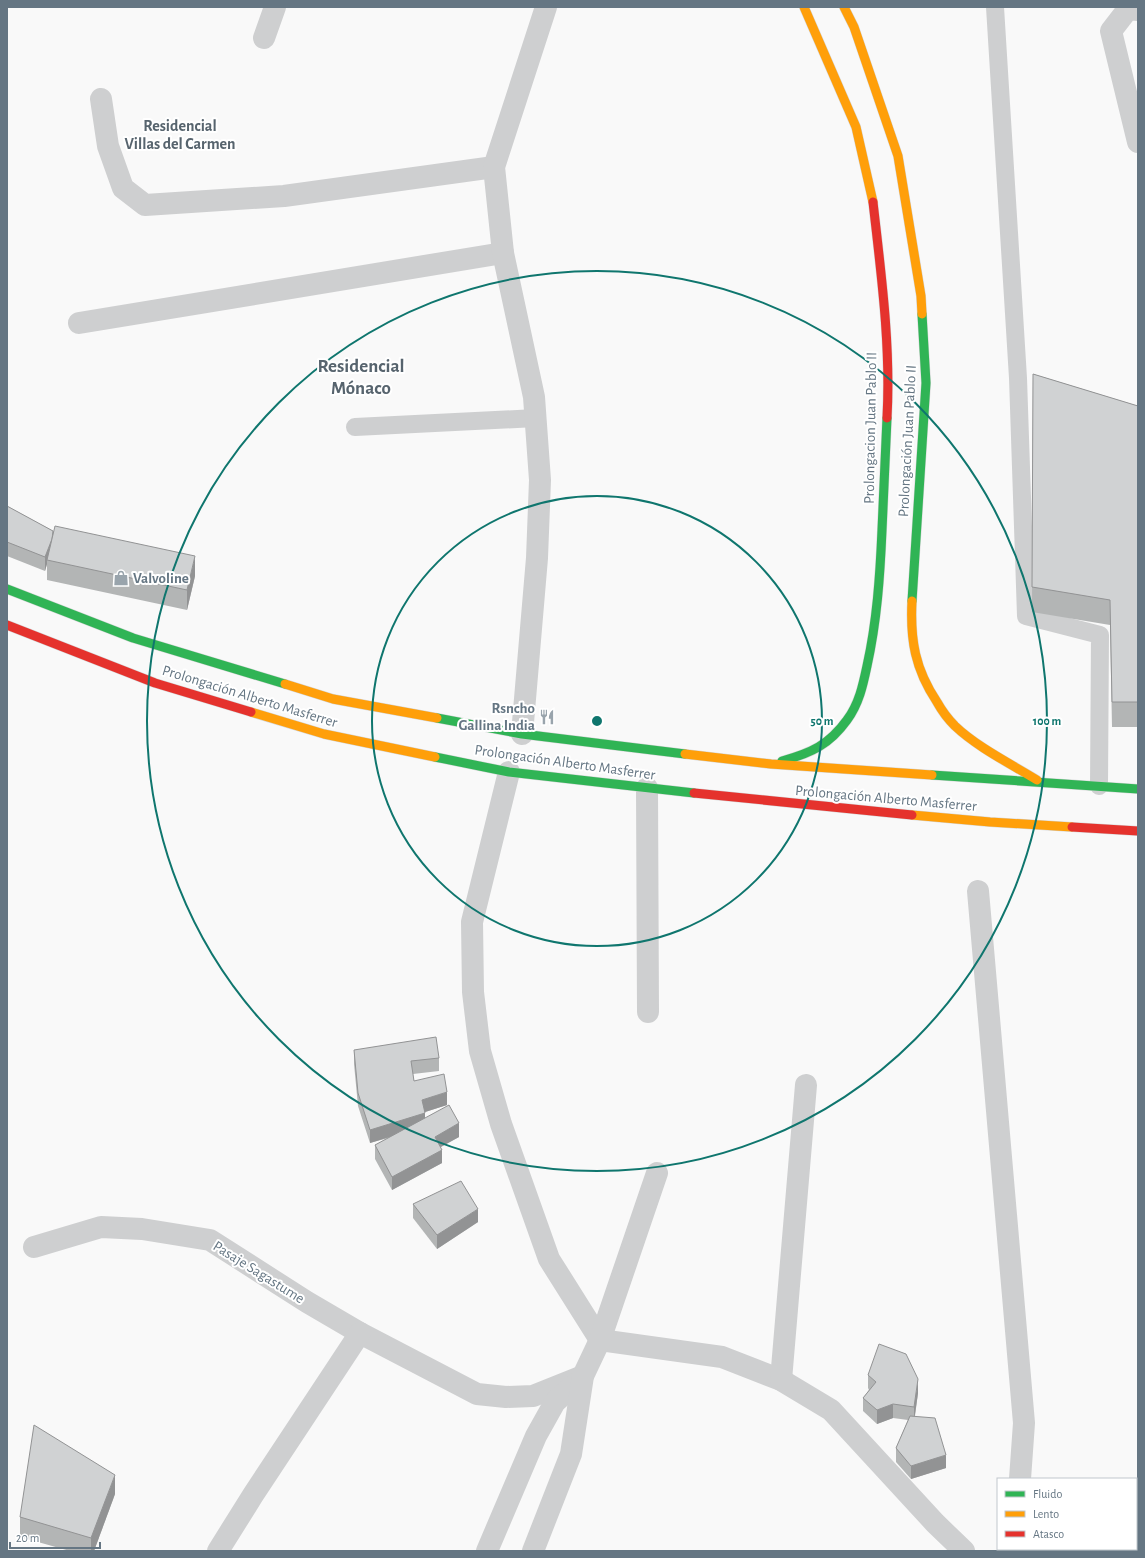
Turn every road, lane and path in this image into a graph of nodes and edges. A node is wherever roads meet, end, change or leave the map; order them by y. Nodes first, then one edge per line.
1 (275, 7) edge
2 (546, 7) edge
3 (804, 7) edge
4 (844, 7) edge
5 (995, 7) edge
6 (1138, 10) edge
7 (264, 38) dead end
8 (101, 99) dead end
9 (1138, 142) edge
10 (494, 167) junction
11 (503, 252) junction
12 (79, 323) dead end
13 (536, 418) junction
14 (355, 427) dead end
15 (7, 589) edge
16 (7, 624) edge
17 (522, 734) junction
18 (771, 764) junction
19 (509, 772) junction
20 (1039, 782) junction
21 (1099, 786) junction
22 (647, 788) junction
23 (1138, 789) edge
24 (1138, 831) edge
25 (978, 892) dead end
26 (648, 1012) dead end
27 (806, 1085) dead end
28 (657, 1173) dead end
29 (34, 1247) dead end
30 (360, 1333) junction
31 (600, 1340) junction
32 (583, 1376) junction
33 (781, 1380) junction
34 (1020, 1478) edge
35 (218, 1551) edge
36 (487, 1551) edge
37 (533, 1551) edge
38 (964, 1551) edge

1 - 7 street
2 - 10 street
3 - 18 main road, Prolongacion Juan Pablo II
4 - 20 main road, Prolongación Juan Pablo II
5 - 21 lane
6 - 9 street
8 - 10 street
10 - 11 street
11 - 12 street
11 - 13 street
13 - 14 lane
13 - 17 street
15 - 17 main road, Prolongación Alberto Masferrer
16 - 19 main road, Prolongación Alberto Masferrer
17 - 18 main road, Prolongación Alberto Masferrer
18 - 20 main road, Prolongación Alberto Masferrer
19 - 22 main road, Prolongación Alberto Masferrer
19 - 31 street
20 - 21 main road, Prolongación Alberto Masferrer
21 - 23 main road, Prolongación Alberto Masferrer
22 - 24 main road, Prolongación Alberto Masferrer
22 - 26 street
25 - 34 street
27 - 33 street
28 - 31 street
29 - 30 street, Pasaje Sagastume
30 - 32 street, Pasaje Sagastume
30 - 35 street
31 - 32 street
31 - 33 street
32 - 36 street
32 - 37 street
33 - 38 street

